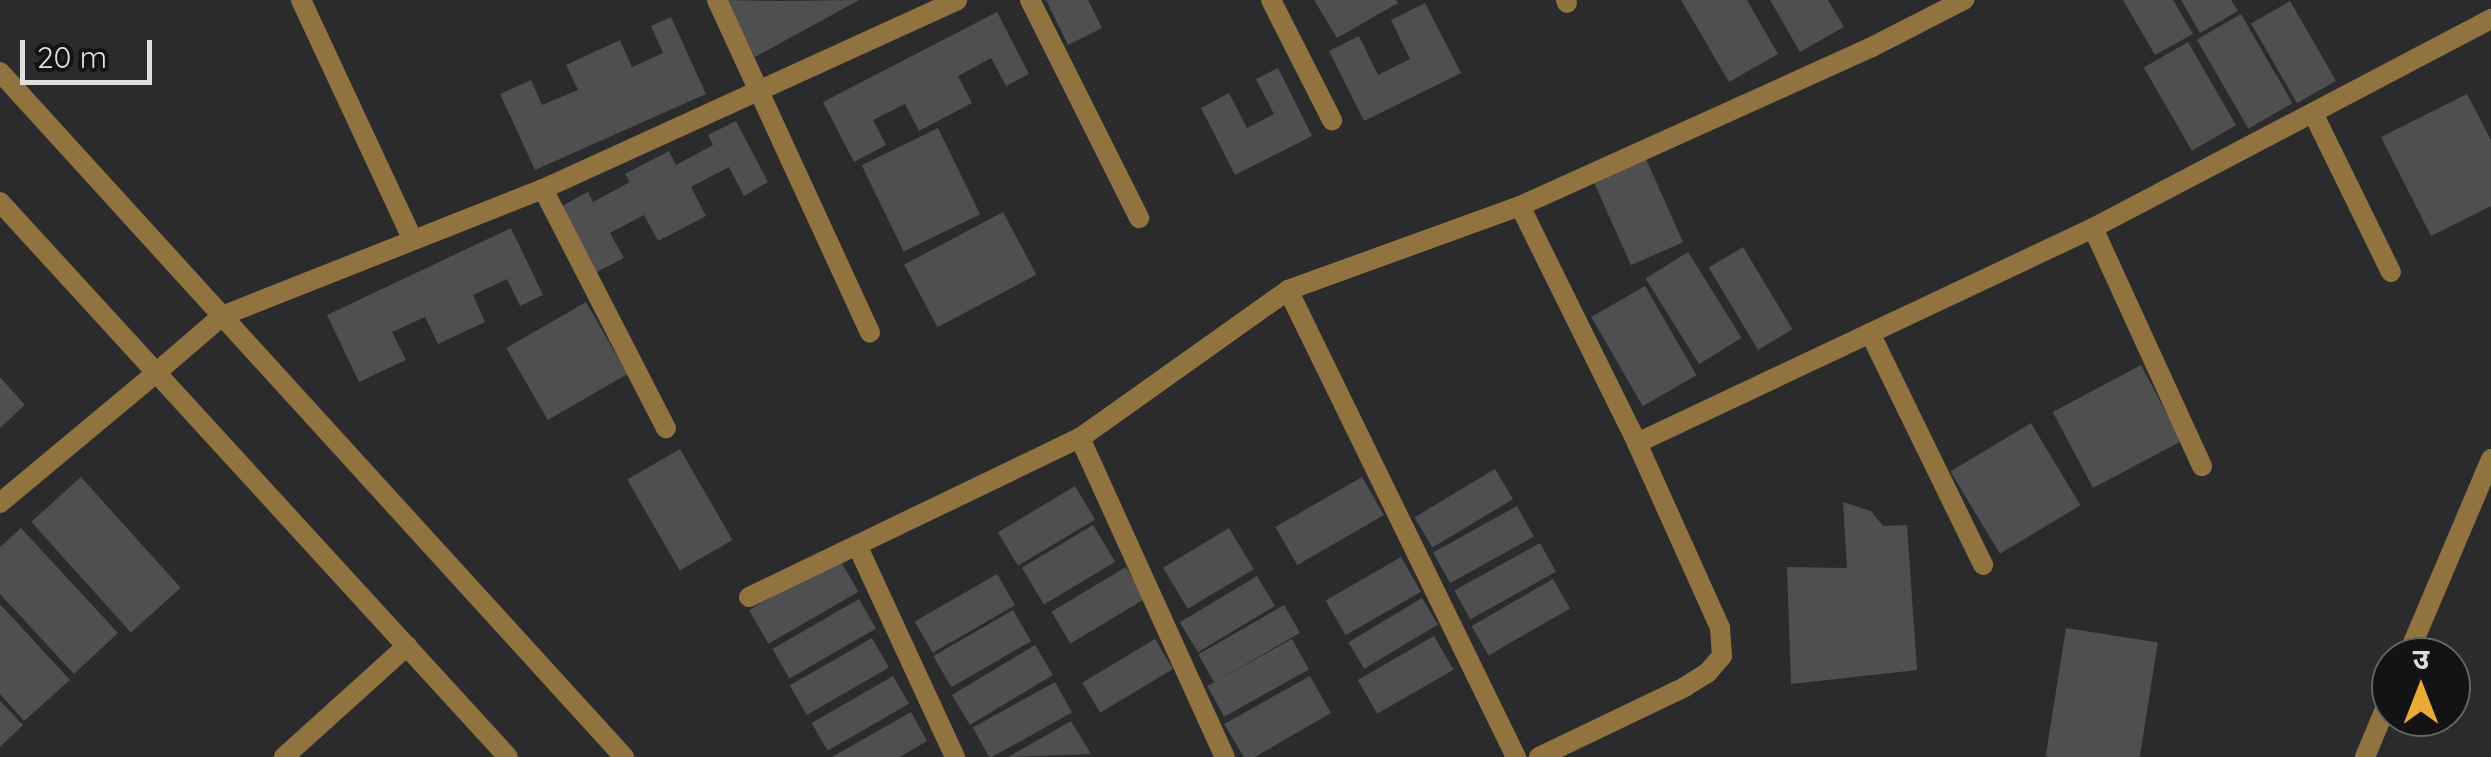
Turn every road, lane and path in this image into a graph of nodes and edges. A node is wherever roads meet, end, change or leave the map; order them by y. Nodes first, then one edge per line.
1 (302, 0) edge
2 (717, 0) edge
3 (957, 0) edge
4 (1030, 0) edge
5 (1271, 0) edge
6 (1964, 0) edge
7 (2491, 18) edge
8 (0, 72) edge
9 (759, 94) junction
10 (2313, 114) junction
11 (1332, 120) dead end
12 (542, 189) junction
13 (0, 202) edge
14 (1520, 206) junction
15 (1139, 218) dead end
16 (2094, 228) junction
17 (413, 240) junction
18 (2391, 272) dead end
19 (1288, 290) junction
20 (222, 316) junction
21 (870, 332) dead end
22 (1870, 333) junction
23 (157, 372) junction
24 (666, 428) dead end
25 (1080, 438) junction
26 (1637, 442) junction
27 (2491, 459) edge
28 (2202, 466) dead end
29 (0, 503) edge
30 (857, 546) junction
31 (1983, 565) dead end
32 (749, 597) dead end
33 (2416, 637) edge
34 (407, 646) junction
35 (284, 757) edge
36 (508, 757) edge
37 (624, 757) edge
38 (955, 757) edge
39 (1225, 757) edge
40 (1516, 757) edge
41 (1539, 757) edge

1 - 17 street
2 - 9 street
3 - 9 street
4 - 15 street
5 - 11 street
6 - 14 street
7 - 10 street
8 - 20 street
9 - 12 street
9 - 21 street
10 - 16 street
10 - 18 street
12 - 17 street
12 - 24 street
13 - 23 street
14 - 19 street
14 - 26 street
16 - 22 street
16 - 28 street
17 - 20 street
19 - 25 street
19 - 40 street
20 - 23 street
20 - 37 street
22 - 26 street
22 - 31 street
23 - 29 street
23 - 34 street
25 - 30 street
25 - 39 street
26 - 41 street
27 - 33 street
30 - 32 street
30 - 38 street
34 - 35 street
34 - 36 street

